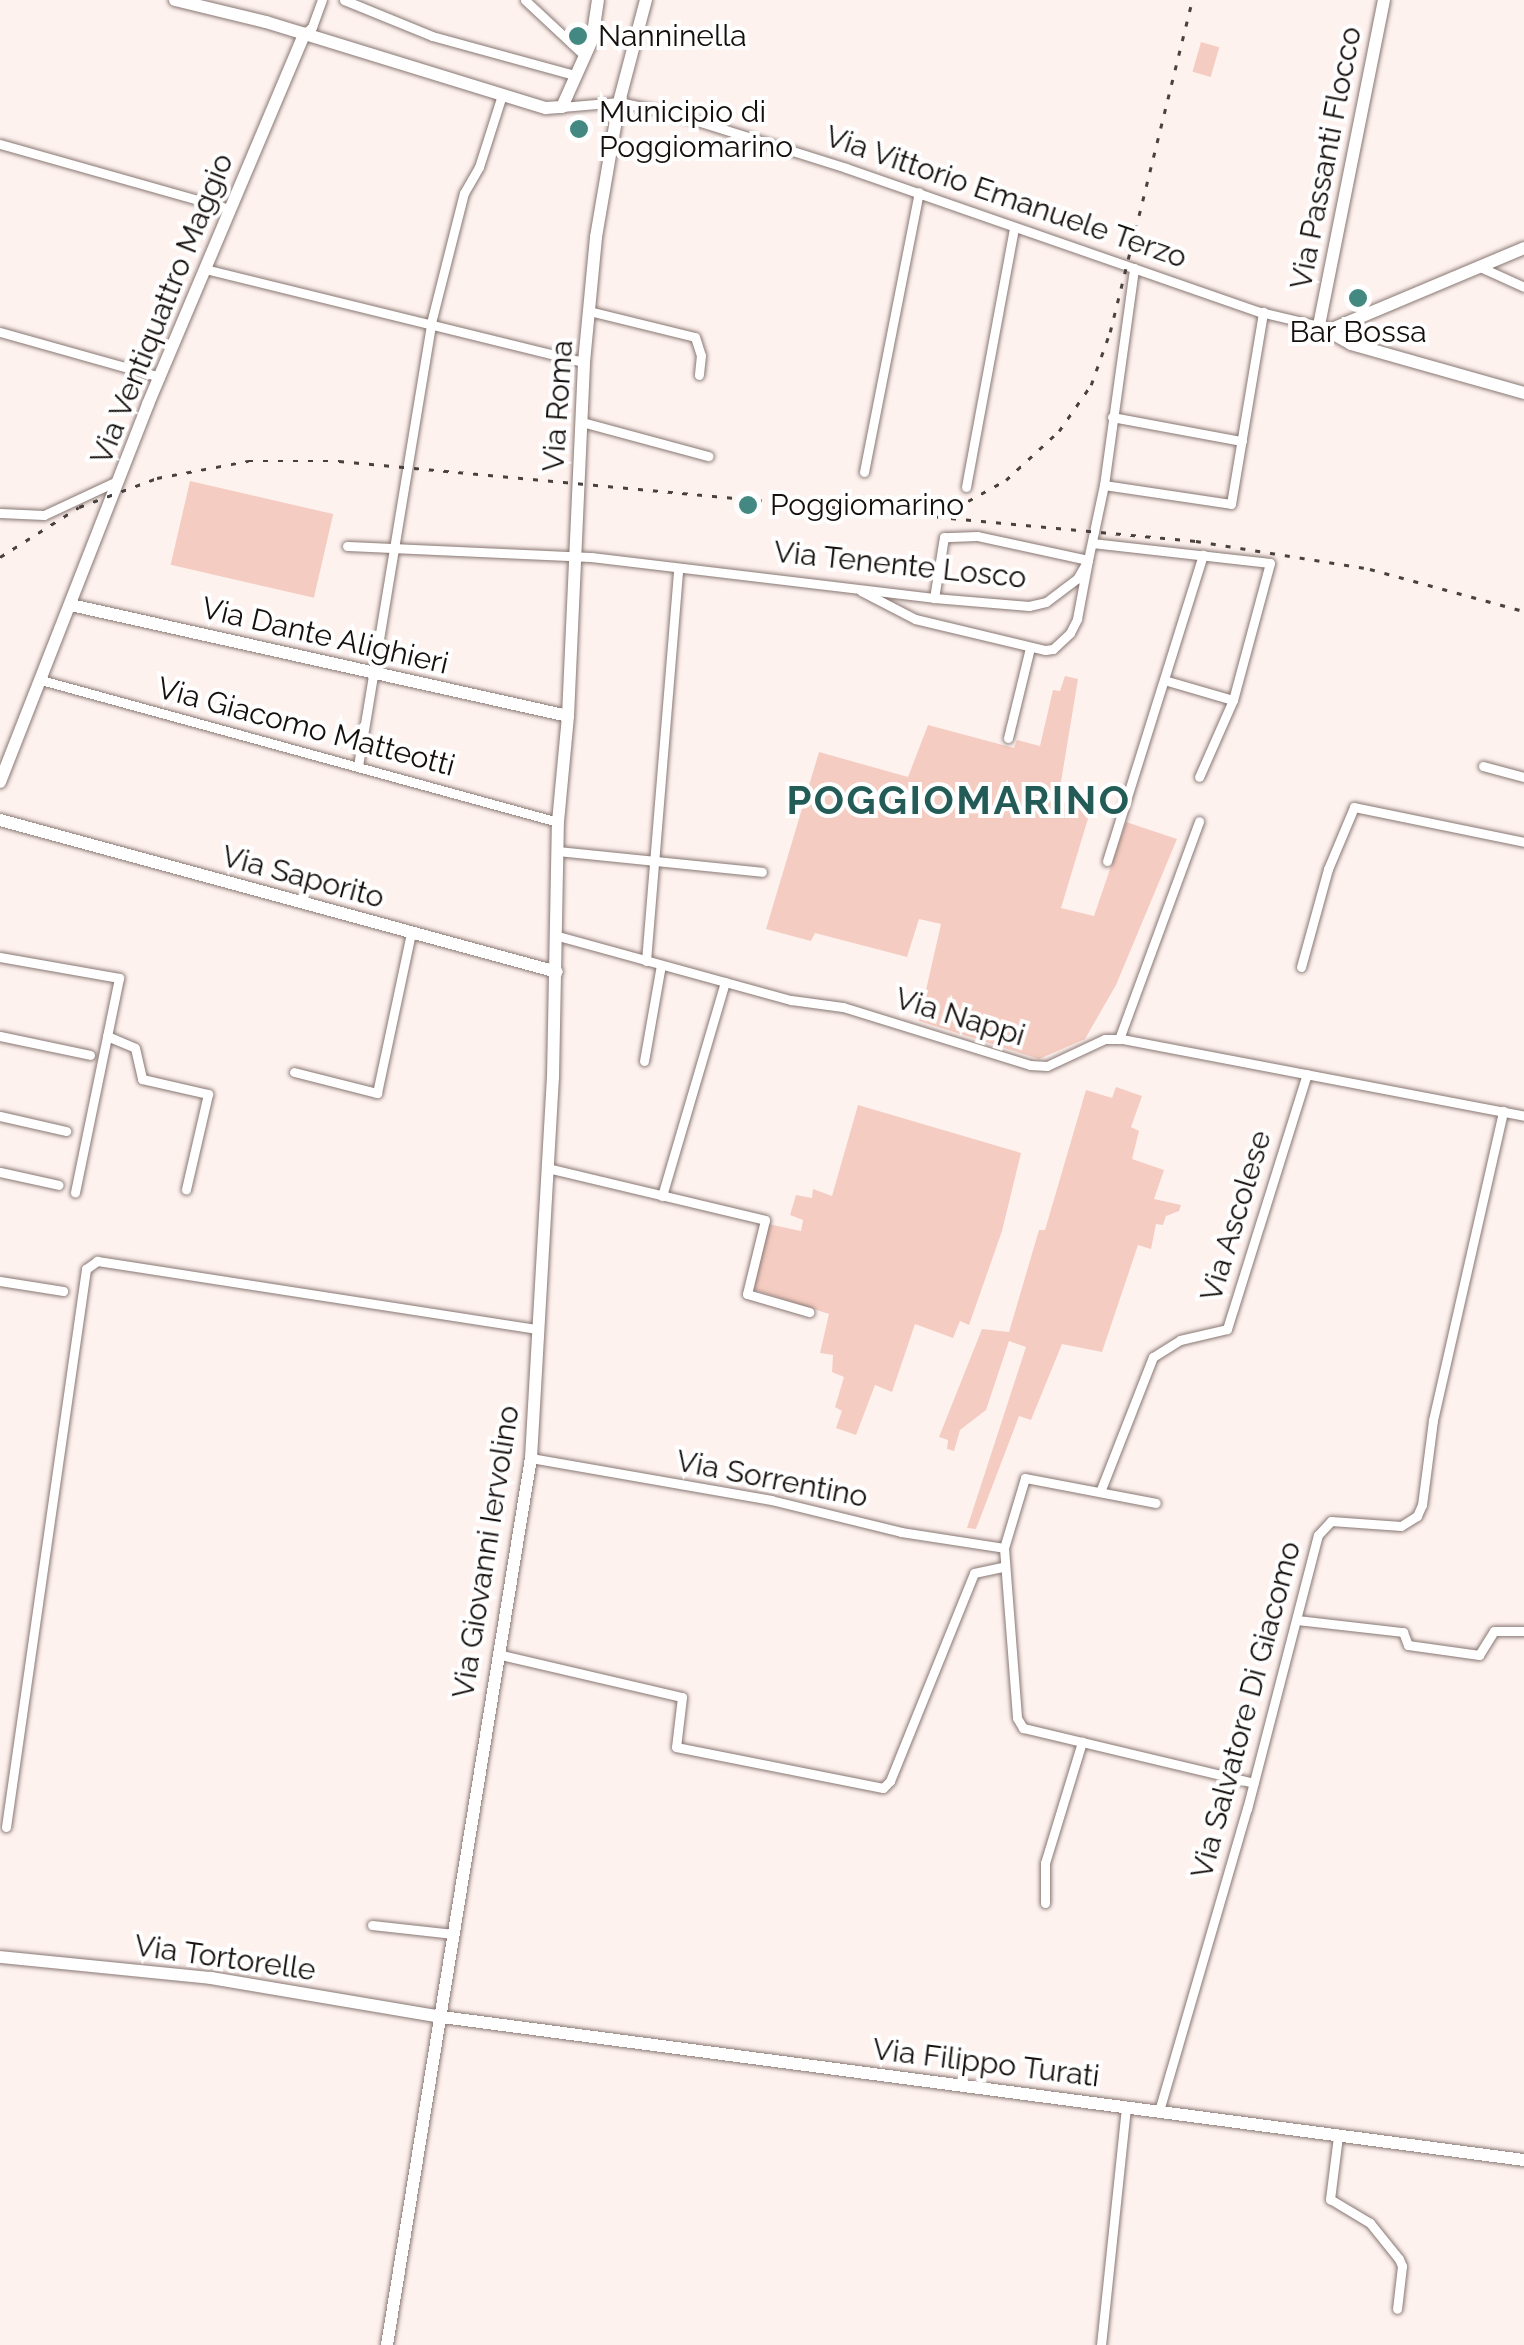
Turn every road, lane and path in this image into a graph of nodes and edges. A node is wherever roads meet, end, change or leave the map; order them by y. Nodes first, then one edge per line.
1 (175, 0) edge
2 (322, 0) edge
3 (344, 0) edge
4 (525, 0) edge
5 (598, 0) edge
6 (646, 0) edge
7 (1384, 0) edge
8 (304, 34) junction
9 (584, 56) junction
10 (576, 76) junction
11 (502, 95) junction
12 (619, 102) junction
13 (562, 107) junction
14 (0, 144) edge
15 (919, 192) junction
16 (229, 209) junction
17 (1014, 228) junction
18 (1524, 248) edge
19 (1480, 267) junction
20 (1134, 268) junction
21 (205, 269) junction
22 (1524, 287) edge
23 (589, 311) junction
24 (1262, 312) junction
25 (431, 323) junction
26 (1329, 328) junction
27 (0, 332) edge
28 (584, 362) junction
29 (699, 375) dead end
30 (160, 377) junction
31 (1522, 387) edge
32 (1112, 417) junction
33 (582, 422) junction
34 (1242, 441) junction
35 (708, 456) dead end
36 (864, 472) dead end
37 (119, 480) junction
38 (1104, 484) junction
39 (966, 487) dead end
40 (0, 513) edge
41 (1092, 543) junction
42 (348, 546) dead end
43 (392, 548) junction
44 (1204, 555) junction
45 (574, 556) junction
46 (1088, 560) junction
47 (678, 568) junction
48 (856, 588) junction
49 (934, 598) junction
50 (71, 606) junction
51 (1030, 648) junction
52 (374, 673) junction
53 (41, 680) junction
54 (1164, 680) junction
55 (1233, 700) junction
56 (568, 716) junction
57 (1008, 738) dead end
58 (358, 766) junction
59 (1484, 766) dead end
60 (1200, 777) dead end
61 (1524, 777) edge
62 (0, 782) edge
63 (0, 820) edge
64 (1198, 821) dead end
65 (558, 822) junction
66 (1524, 842) edge
67 (557, 851) junction
68 (1107, 861) dead end
69 (655, 864) junction
70 (762, 872) dead end
71 (411, 932) junction
72 (558, 936) junction
73 (0, 957) edge
74 (646, 961) junction
75 (661, 965) junction
76 (1301, 967) dead end
77 (557, 972) junction
78 (725, 982) junction
79 (0, 1036) edge
80 (107, 1036) junction
81 (1118, 1039) junction
82 (90, 1055) dead end
83 (644, 1061) dead end
84 (294, 1072) dead end
85 (1307, 1074) junction
86 (1504, 1112) junction
87 (0, 1116) edge
88 (1524, 1116) edge
89 (66, 1131) dead end
90 (548, 1168) junction
91 (0, 1172) edge
92 (59, 1185) dead end
93 (186, 1189) dead end
94 (75, 1193) dead end
95 (662, 1196) junction
96 (0, 1281) edge
97 (62, 1292) dead end
98 (809, 1312) dead end
99 (538, 1329) junction
100 (531, 1458) junction
101 (1100, 1492) junction
102 (1156, 1503) dead end
103 (1004, 1548) junction
104 (1003, 1566) junction
105 (1297, 1620) junction
106 (1524, 1631) edge
107 (497, 1654) junction
108 (1082, 1742) junction
109 (1254, 1782) junction
110 (6, 1826) dead end
111 (1045, 1902) dead end
112 (372, 1925) dead end
113 (454, 1934) junction
114 (0, 1957) edge
115 (442, 2017) junction
116 (1126, 2106) junction
117 (1160, 2111) junction
118 (1338, 2136) junction
119 (1524, 2160) edge
120 (1398, 2309) dead end
121 (387, 2345) edge
122 (1101, 2345) edge

1 - 8 street
2 - 8 street
3 - 10 street
4 - 9 street
5 - 9 street
6 - 12 street, Via Roma
7 - 26 street, Via Passanti Flocco
8 - 11 street
8 - 16 street, Via Ventiquattro Maggio
9 - 10 street
10 - 13 street
11 - 13 street
11 - 25 street
12 - 13 street, Via Vittorio Emanuele Terzo
12 - 15 street, Via Vittorio Emanuele Terzo
12 - 23 street, Via Roma
14 - 16 street
15 - 17 street, Via Vittorio Emanuele Terzo
15 - 36 street
16 - 21 street, Via Ventiquattro Maggio
17 - 20 street, Via Vittorio Emanuele Terzo
17 - 39 street
18 - 19 street
19 - 22 street
19 - 26 street
20 - 24 street, Via Vittorio Emanuele Terzo
20 - 32 street, Via Tenente Losco
21 - 25 street
21 - 30 street, Via Ventiquattro Maggio
23 - 28 street, Via Roma
23 - 29 street
24 - 26 street, Via Vittorio Emanuele Terzo
24 - 34 street
25 - 28 street
25 - 43 street
26 - 31 street
27 - 30 street
28 - 33 street, Via Roma
30 - 37 street, Via Ventiquattro Maggio
32 - 34 street
32 - 38 street, Via Tenente Losco
33 - 35 street
33 - 45 street, Via Roma
34 - 38 street
37 - 40 street
37 - 50 street, Via Ventiquattro Maggio
38 - 41 street, Via Tenente Losco
41 - 44 street
41 - 46 street, Via Tenente Losco
42 - 43 street, Via Tenente Losco
43 - 45 street, Via Tenente Losco
43 - 52 street
44 - 54 street
44 - 55 street
45 - 47 street, Via Tenente Losco
45 - 56 street, Via Roma
46 - 49 street, Via Tenente Losco
46 - 49 street
46 - 51 street
47 - 48 street, Via Tenente Losco
47 - 69 street
48 - 49 street, Via Tenente Losco
48 - 51 street
50 - 52 street, Via Dante Alighieri
50 - 53 street, Via Ventiquattro Maggio
51 - 57 street
52 - 56 street, Via Dante Alighieri
52 - 58 street
53 - 58 street, Via Giacomo Matteotti
53 - 62 street, Via Ventiquattro Maggio
54 - 55 street
54 - 68 street
55 - 60 street
56 - 65 street, Via Roma
58 - 65 street, Via Giacomo Matteotti
59 - 61 street
63 - 71 street, Via Saporito
64 - 81 street
65 - 67 street, Via Roma
66 - 76 street
67 - 69 street
67 - 72 street, Via Roma
69 - 70 street
69 - 74 street
71 - 77 street, Via Saporito
71 - 84 street
72 - 74 street, Via Nappi
72 - 77 street
73 - 80 street
74 - 75 street, Via Nappi
75 - 78 street, Via Nappi
75 - 83 street
77 - 90 street, Via Giovanni Iervolino
78 - 81 street, Via Nappi
78 - 95 street
79 - 82 street
80 - 93 street
80 - 94 street
81 - 85 street, Via Nappi
85 - 86 street, Via Nappi
85 - 101 street, Via Ascolese
86 - 88 street, Via Nappi
86 - 105 street, Via Salvatore Di Giacomo
87 - 89 street
90 - 95 street
90 - 99 street, Via Giovanni Iervolino
91 - 92 street
95 - 98 street
96 - 97 street
99 - 100 street, Via Giovanni Iervolino
99 - 110 street
100 - 103 street, Via Sorrentino
100 - 107 street, Via Giovanni Iervolino
101 - 102 street
101 - 103 street
103 - 104 street
104 - 107 street
104 - 108 street
105 - 106 street
105 - 109 street, Via Salvatore Di Giacomo
107 - 113 street, Via Giovanni Iervolino
108 - 109 street
108 - 111 street
109 - 117 street, Via Salvatore Di Giacomo
112 - 113 street
113 - 115 street, Via Giovanni Iervolino
114 - 115 street, Via Tortorelle
115 - 116 street, Via Filippo Turati
115 - 121 street, Via Giovanni Iervolino
116 - 117 street, Via Filippo Turati
116 - 122 street
117 - 118 street, Via Filippo Turati
118 - 119 street, Via Filippo Turati
118 - 120 street

